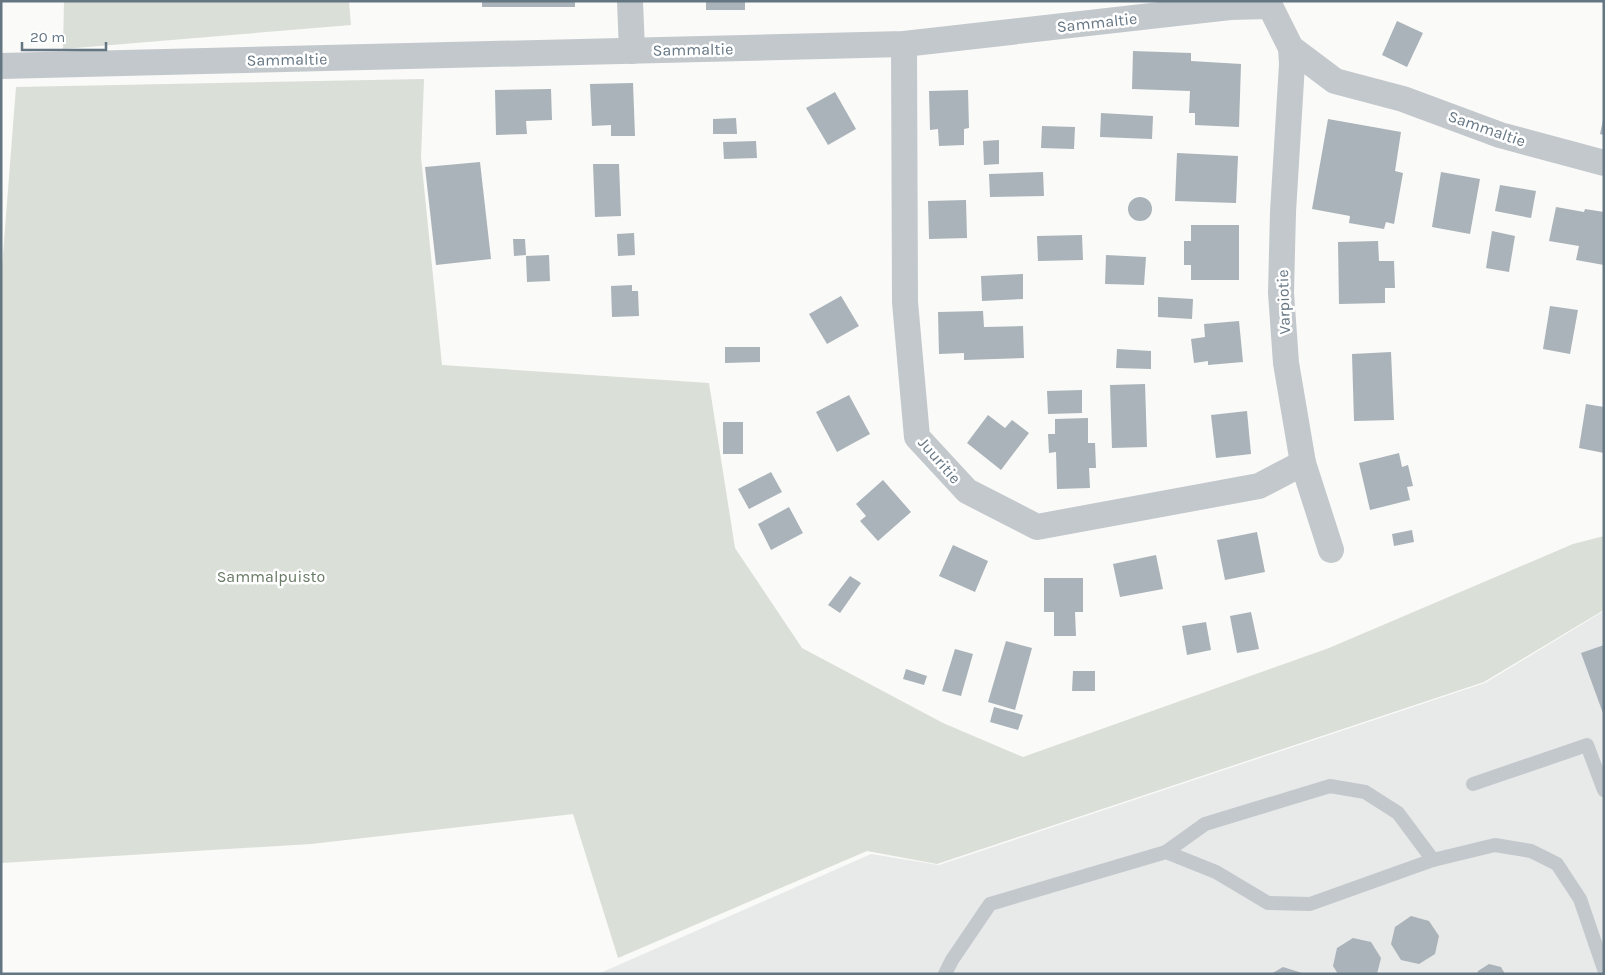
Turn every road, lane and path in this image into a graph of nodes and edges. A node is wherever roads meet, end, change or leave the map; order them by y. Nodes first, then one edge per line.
1 (630, 1) edge
2 (904, 44) junction
3 (1291, 48) junction
4 (632, 50) junction
5 (1, 66) edge
6 (1604, 163) edge
7 (1303, 463) junction
8 (1331, 550) dead end
9 (1473, 784) dead end
10 (1604, 790) edge
11 (1166, 852) junction
12 (1432, 860) junction
13 (1597, 929) edge
14 (1604, 969) edge
15 (945, 974) edge

1 - 4 street, Sammaltie
2 - 3 street, Sammaltie
2 - 4 street, Sammaltie
2 - 7 street, Juuritie
3 - 6 street, Sammaltie
3 - 7 street, Varpiotie
4 - 5 street, Sammaltie
7 - 8 street, Varpiotie
9 - 10 lane
11 - 12 lane
11 - 12 lane
11 - 15 lane
12 - 13 lane
13 - 14 lane

